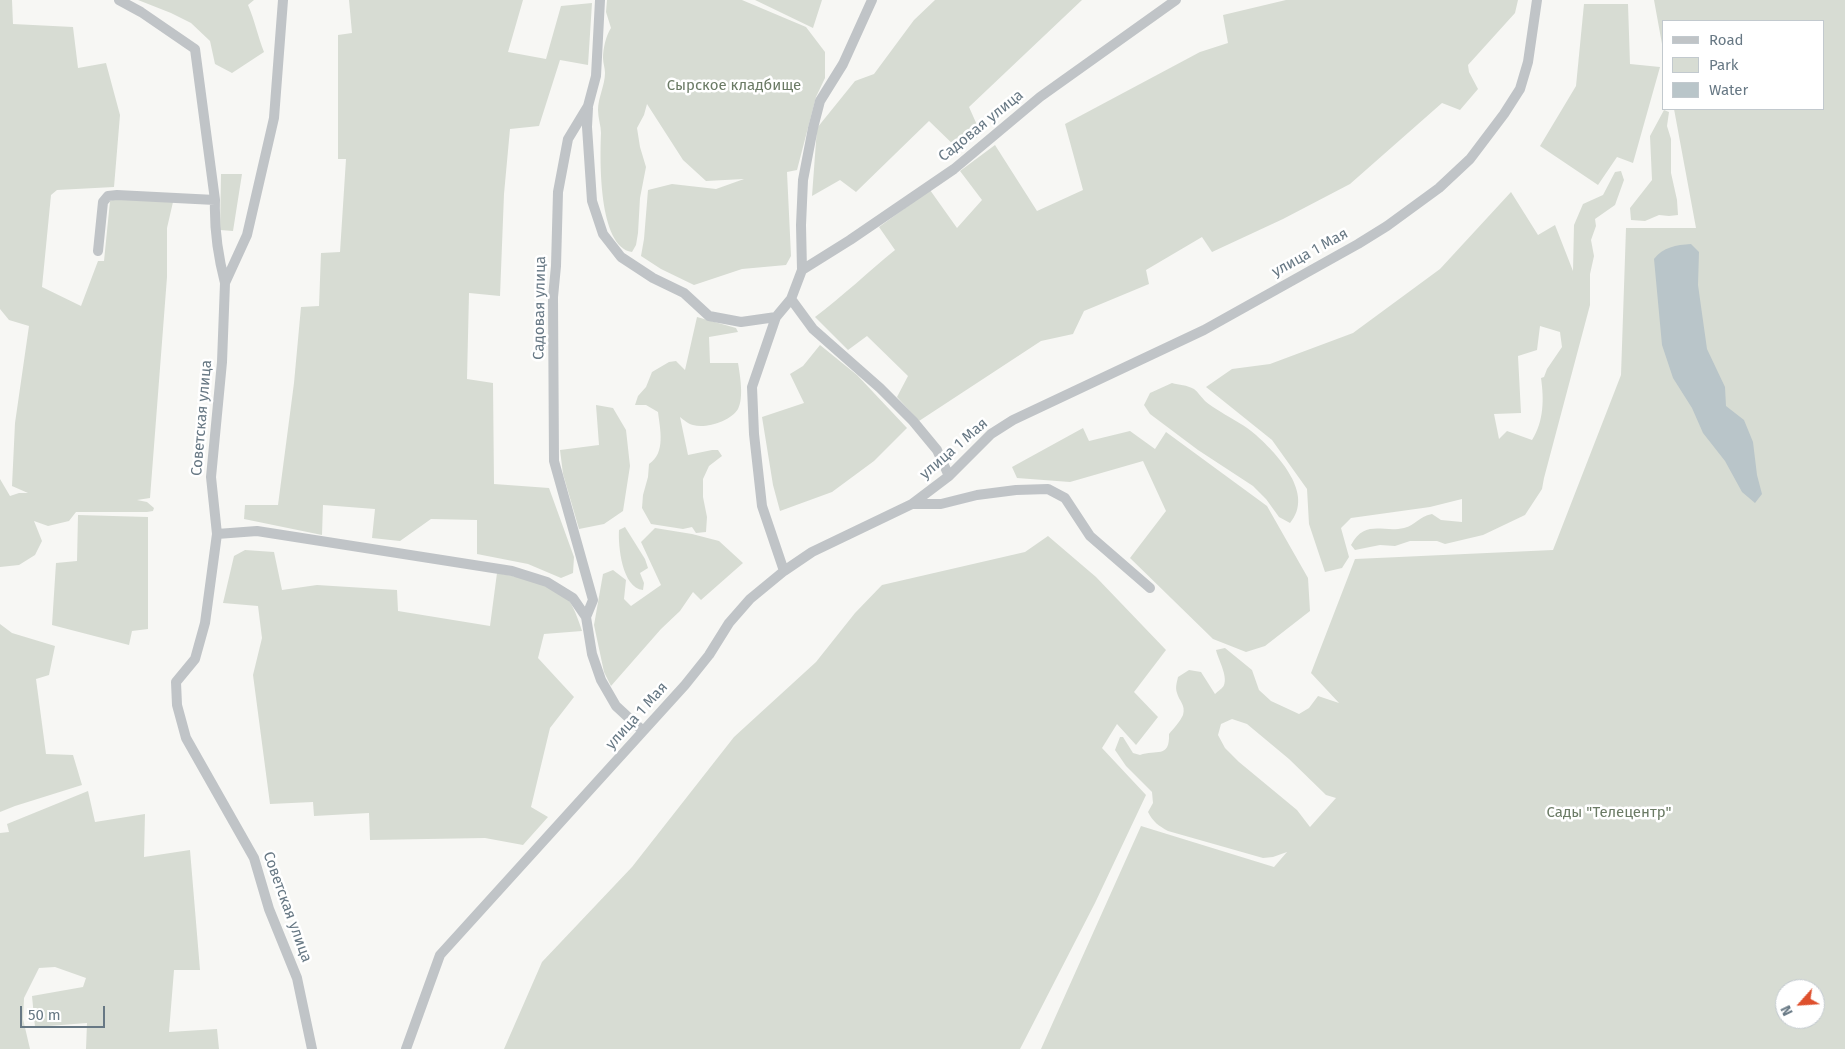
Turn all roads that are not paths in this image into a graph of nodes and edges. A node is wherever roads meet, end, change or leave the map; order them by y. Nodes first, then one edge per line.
1 (119, 0) edge
2 (282, 0) edge
3 (600, 0) edge
4 (872, 0) edge
5 (1176, 0) edge
6 (1537, 0) edge
7 (588, 106) junction
8 (215, 200) junction
9 (98, 251) dead end
10 (802, 270) junction
11 (225, 283) junction
12 (792, 299) junction
13 (776, 317) junction
14 (949, 476) junction
15 (912, 504) junction
16 (218, 534) junction
17 (784, 571) junction
18 (1150, 588) dead end
19 (586, 617) junction
20 (643, 731) junction
21 (312, 1049) edge
22 (406, 1049) edge

1 - 8 street
2 - 11 street, Советская улица
3 - 7 street, Садовая улица
4 - 10 street
5 - 10 street, Садовая улица
6 - 14 street, улица 1 Мая
7 - 13 street
7 - 19 street, Садовая улица
8 - 9 street
8 - 11 street
10 - 12 street
11 - 16 street, Советская улица
12 - 13 street
12 - 14 street
13 - 17 street
14 - 15 street, улица 1 Мая
15 - 17 street, улица 1 Мая
15 - 18 street
16 - 19 street, Садовая улица
16 - 21 street, Советская улица
17 - 20 street, улица 1 Мая
19 - 20 street, Садовая улица
20 - 22 street, улица 1 Мая

